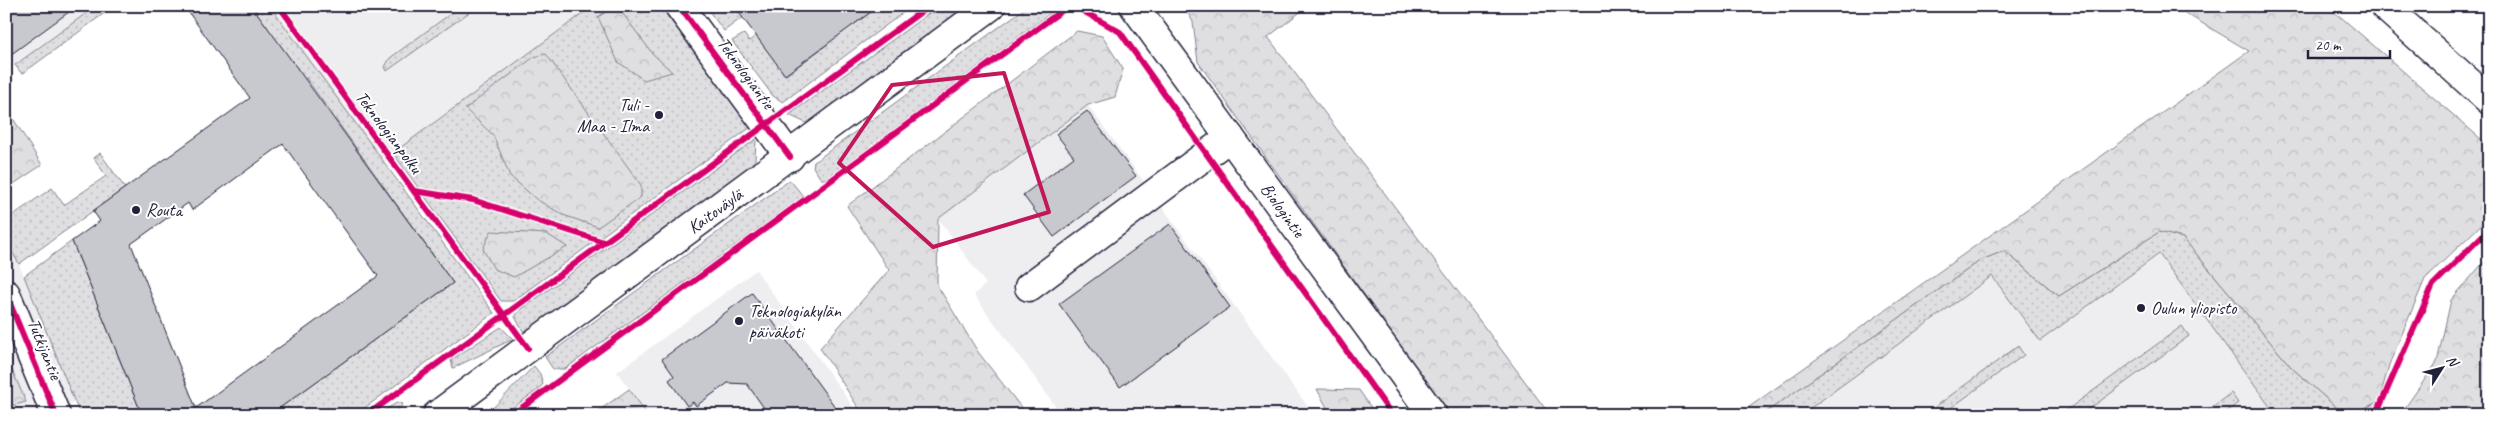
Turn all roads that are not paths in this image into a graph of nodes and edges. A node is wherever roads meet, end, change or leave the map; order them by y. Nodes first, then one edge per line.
1 (680, 6) edge
2 (992, 6) edge
3 (1134, 6) edge
4 (2384, 6) edge
5 (2489, 100) edge
6 (1230, 137) junction
7 (790, 157) junction
8 (1029, 286) dead end
9 (6, 294) edge
10 (56, 415) edge
11 (437, 415) edge
12 (1433, 415) edge

1 - 7 street, Teknologiantie
2 - 7 street, Kaitoväylä
3 - 6 street, Biologintie
4 - 5 street
6 - 8 street
6 - 12 street, Biologintie
7 - 11 street, Kaitoväylä
9 - 10 street, Tutkijantie

